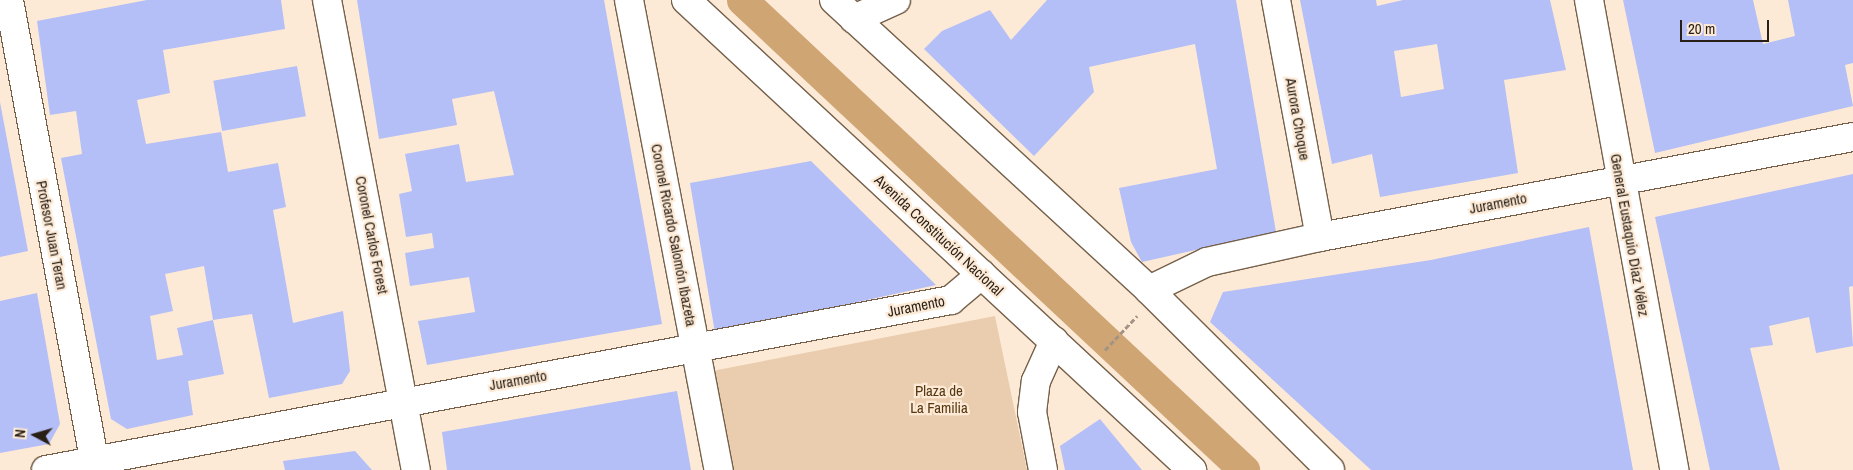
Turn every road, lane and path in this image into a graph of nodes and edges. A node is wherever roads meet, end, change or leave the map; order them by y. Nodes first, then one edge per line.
1 (9, 0) edge
2 (328, 0) edge
3 (629, 0) edge
4 (686, 0) edge
5 (834, 0) edge
6 (896, 0) edge
7 (1276, 0) edge
8 (1589, 0) edge
9 (854, 19) junction
10 (1853, 137) edge
11 (1619, 179) junction
12 (1320, 237) junction
13 (982, 274) junction
14 (1152, 293) junction
15 (1054, 341) junction
16 (696, 348) junction
17 (1085, 370) junction
18 (403, 400) junction
19 (95, 465) edge
20 (46, 470) edge
21 (416, 470) edge
22 (719, 470) edge
23 (1043, 470) edge
24 (1192, 470) edge
25 (1330, 470) edge
26 (1674, 470) edge

1 - 19 street, Profesor Juan Teran
2 - 18 street, Coronel Carlos Forest
3 - 16 street, Coronel Ricardo Salomón Ibazeta
4 - 13 street, Avenida Constitución Nacional
5 - 9 street
6 - 9 street
7 - 12 street, Aurora Choque
8 - 11 street, General Eustaquio Díaz Vélez
9 - 14 street
10 - 11 street, Juramento
11 - 12 street, Juramento
11 - 26 street, General Eustaquio Díaz Vélez
12 - 14 street, Juramento
13 - 15 street, Avenida Constitución Nacional
13 - 16 street, Juramento
14 - 17 path
14 - 25 street
15 - 17 street, Avenida Constitución Nacional
15 - 23 street
16 - 18 street, Juramento
16 - 22 street, Coronel Ricardo Salomón Ibazeta
17 - 24 street, Avenida Constitución Nacional
18 - 19 street, Juramento
18 - 21 street, Coronel Carlos Forest
19 - 20 street, Juramento

